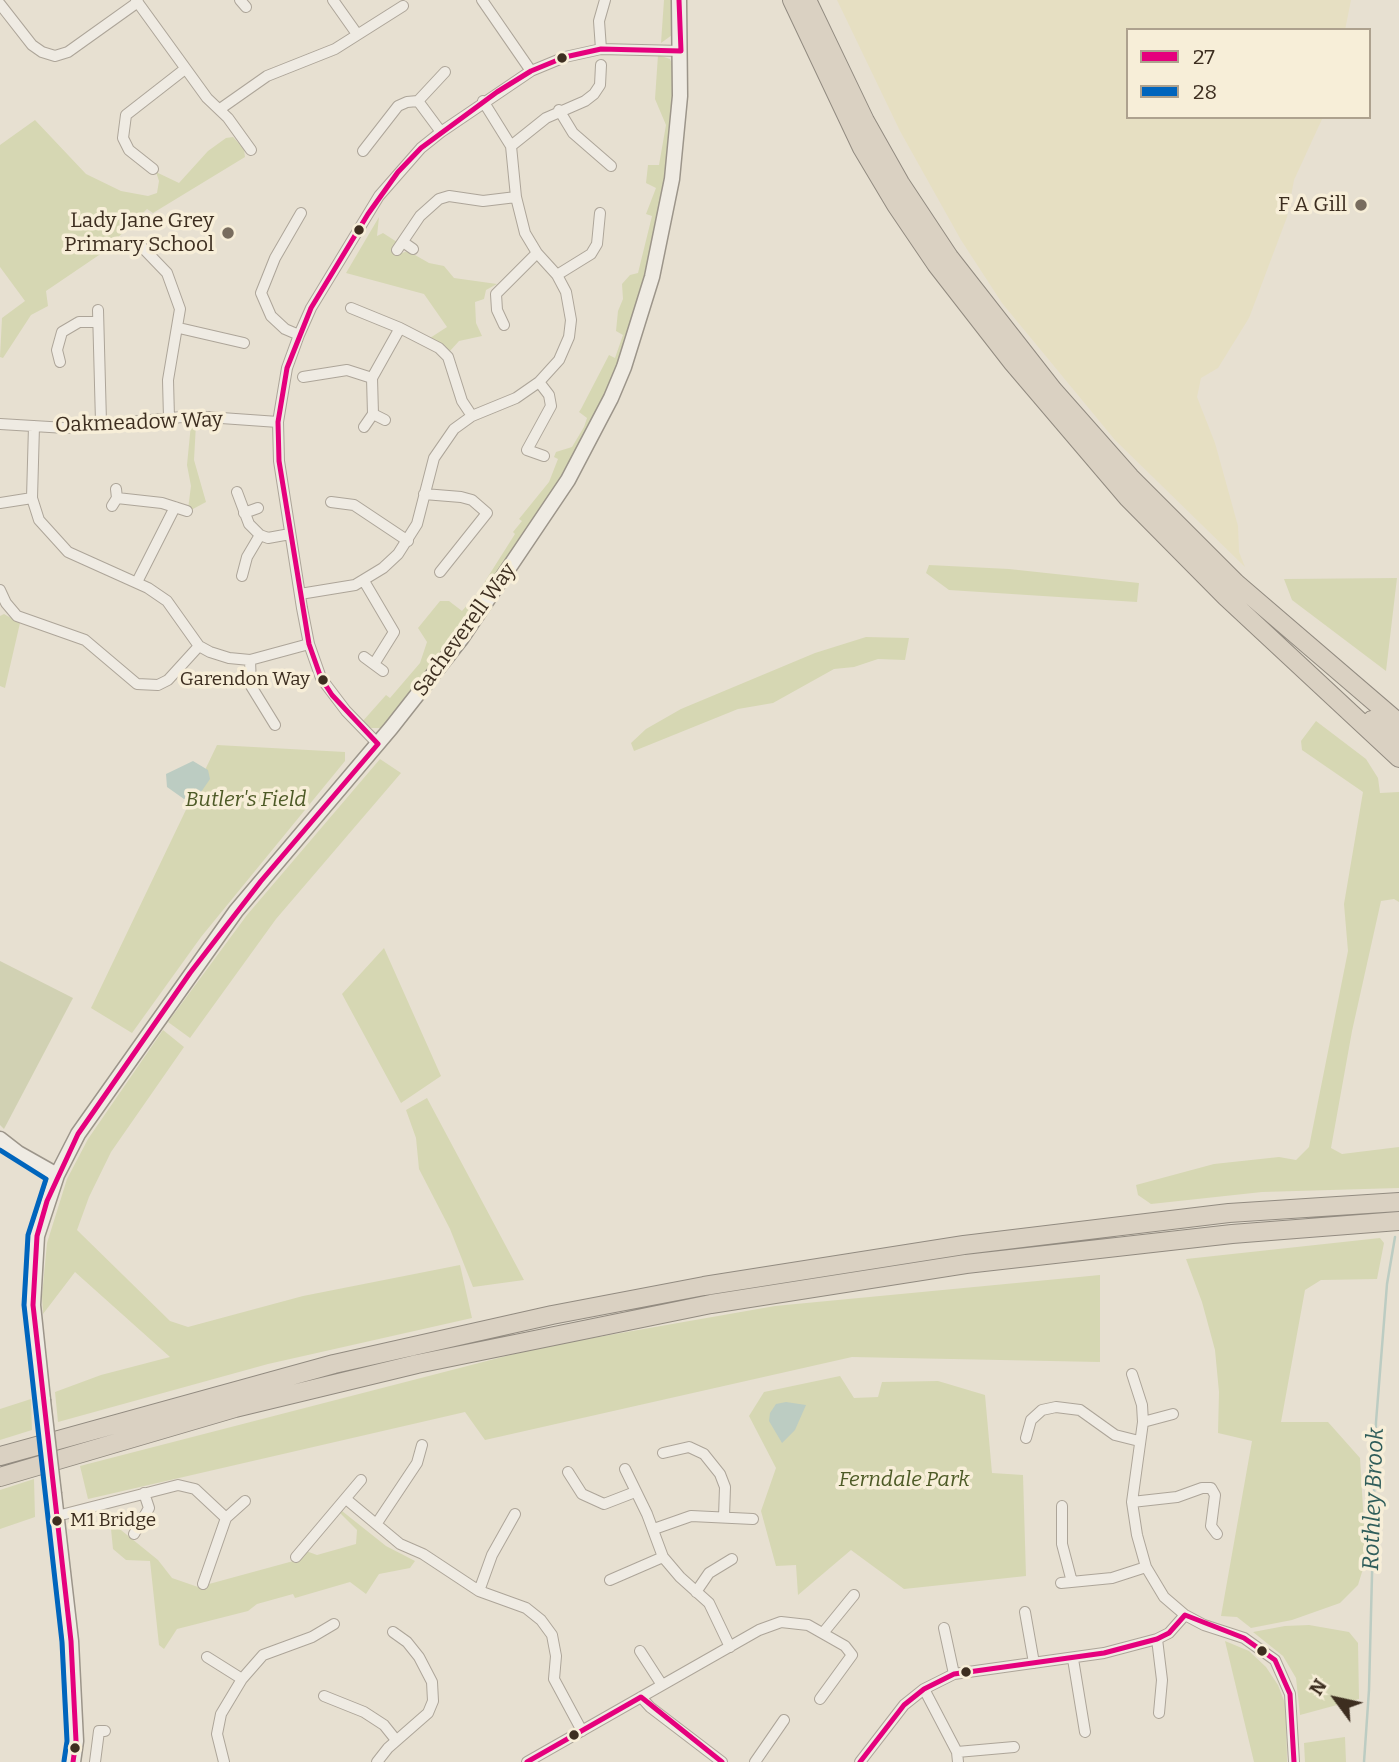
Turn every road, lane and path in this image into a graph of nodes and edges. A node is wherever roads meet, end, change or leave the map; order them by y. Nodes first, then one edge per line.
1 (334, 0) edge
2 (482, 0) edge
3 (679, 0) edge
4 (792, 0) edge
5 (807, 0) edge
6 (137, 1) edge
7 (602, 1) edge
8 (0, 4) edge
9 (403, 6) dead end
10 (356, 34) junction
11 (601, 49) junction
12 (681, 51) junction
13 (185, 69) junction
14 (531, 71) junction
15 (445, 72) dead end
16 (604, 72) dead end
17 (418, 101) junction
18 (484, 101) junction
19 (220, 109) junction
20 (559, 110) junction
21 (234, 126) junction
22 (441, 132) junction
23 (224, 135) dead end
24 (511, 146) junction
25 (251, 150) dead end
26 (363, 152) dead end
27 (142, 161) junction
28 (611, 166) dead end
29 (153, 169) dead end
30 (134, 171) dead end
31 (516, 197) junction
32 (302, 213) dead end
33 (586, 222) dead end
34 (149, 249) dead end
35 (413, 249) dead end
36 (537, 253) junction
37 (557, 275) junction
38 (351, 308) dead end
39 (98, 310) dead end
40 (97, 322) junction
41 (505, 325) dead end
42 (179, 328) junction
43 (400, 328) junction
44 (299, 335) junction
45 (57, 351) junction
46 (44, 352) dead end
47 (243, 355) dead end
48 (60, 362) dead end
49 (372, 378) junction
50 (310, 380) dead end
51 (539, 382) junction
52 (373, 414) junction
53 (472, 416) junction
54 (169, 418) junction
55 (385, 420) dead end
56 (101, 422) junction
57 (278, 422) junction
58 (0, 424) edge
59 (34, 426) junction
60 (363, 428) dead end
61 (544, 456) dead end
62 (237, 492) dead end
63 (424, 494) junction
64 (32, 498) junction
65 (115, 498) dead end
66 (331, 502) dead end
67 (0, 503) edge
68 (175, 507) junction
69 (258, 508) dead end
70 (187, 512) dead end
71 (244, 513) junction
72 (290, 534) junction
73 (260, 535) junction
74 (408, 541) junction
75 (440, 572) dead end
76 (242, 576) dead end
77 (364, 581) junction
78 (137, 582) junction
79 (0, 590) edge
80 (300, 594) junction
81 (3, 605) edge
82 (309, 644) junction
83 (1306, 645) junction
84 (199, 646) junction
85 (364, 657) dead end
86 (250, 660) junction
87 (1297, 663) junction
88 (374, 664) junction
89 (383, 671) dead end
90 (278, 707) dead end
91 (1399, 709) edge
92 (268, 714) junction
93 (1399, 723) edge
94 (275, 725) dead end
95 (1399, 741) edge
96 (378, 744) junction
97 (1399, 758) edge
98 (0, 1139) edge
99 (57, 1175) junction
100 (1399, 1202) edge
101 (1399, 1221) edge
102 (1132, 1374) dead end
103 (1173, 1414) dead end
104 (1143, 1422) junction
105 (1026, 1438) dead end
106 (1139, 1441) junction
107 (422, 1445) dead end
108 (663, 1453) dead end
109 (0, 1457) edge
110 (625, 1469) dead end
111 (568, 1472) dead end
112 (0, 1477) edge
113 (361, 1480) dead end
114 (635, 1492) junction
115 (144, 1493) junction
116 (346, 1499) junction
117 (246, 1501) dead end
118 (1132, 1502) junction
119 (1062, 1506) dead end
120 (515, 1514) dead end
121 (57, 1516) junction
122 (724, 1517) junction
123 (226, 1518) junction
124 (752, 1519) dead end
125 (377, 1523) junction
126 (654, 1529) junction
127 (134, 1534) dead end
128 (1217, 1534) dead end
129 (296, 1557) dead end
130 (663, 1557) junction
131 (732, 1559) dead end
132 (1146, 1567) junction
133 (610, 1580) dead end
134 (1072, 1582) junction
135 (1061, 1583) dead end
136 (203, 1584) dead end
137 (479, 1591) junction
138 (696, 1592) junction
139 (854, 1595) dead end
140 (1024, 1612) dead end
141 (1185, 1615) junction
142 (334, 1625) dead end
143 (944, 1628) dead end
144 (393, 1632) dead end
145 (824, 1633) junction
146 (1157, 1639) junction
147 (730, 1647) junction
148 (640, 1651) dead end
149 (207, 1657) dead end
150 (1073, 1659) junction
151 (1034, 1663) junction
152 (954, 1674) junction
153 (242, 1679) junction
154 (662, 1685) junction
155 (924, 1689) junction
156 (324, 1696) dead end
157 (641, 1696) junction
158 (820, 1699) dead end
159 (1159, 1713) dead end
160 (784, 1720) dead end
161 (105, 1731) dead end
162 (582, 1731) junction
163 (1085, 1732) dead end
164 (396, 1740) junction
165 (1014, 1747) dead end
166 (538, 1755) junction
167 (870, 1757) edge
168 (958, 1757) edge
169 (73, 1762) edge
170 (95, 1762) edge
171 (224, 1762) edge
172 (377, 1762) edge
173 (527, 1762) edge
174 (548, 1762) edge
175 (722, 1762) edge
176 (755, 1762) edge
177 (860, 1762) edge
178 (1294, 1762) edge

1 - 10 street
2 - 14 street
3 - 12 street, Sacheverell Way
4 - 87 highway
5 - 83 highway
6 - 8 street
6 - 13 street
7 - 11 street
9 - 10 street
10 - 19 street
11 - 12 street
11 - 14 street
12 - 96 street, Sacheverell Way
13 - 19 street
13 - 27 street
14 - 18 street
15 - 17 street
16 - 20 street
17 - 22 street
17 - 26 street
18 - 22 street
18 - 24 street
19 - 21 street
20 - 24 street
20 - 28 street
21 - 23 street
21 - 25 street
22 - 44 street
24 - 31 street
27 - 29 street
27 - 30 street
31 - 35 street
31 - 36 street
32 - 44 street
33 - 37 street
34 - 42 street
36 - 37 street
36 - 41 street
37 - 51 street
38 - 43 street
39 - 40 street
40 - 45 street
40 - 56 street
42 - 47 street
42 - 54 street
43 - 49 street
43 - 53 street
44 - 57 street
45 - 46 street
45 - 48 street
49 - 50 street
49 - 52 street
51 - 53 street
51 - 61 street
52 - 55 street
52 - 60 street
53 - 63 street
54 - 56 street, Oakmeadow Way
54 - 57 street, Oakmeadow Way
56 - 59 street, Oakmeadow Way
57 - 72 street
58 - 59 street, Oakmeadow Way
59 - 64 street
62 - 71 street
63 - 74 street
63 - 75 street
64 - 67 street
64 - 78 street
65 - 68 street
66 - 74 street
68 - 70 street
68 - 78 street
69 - 71 street
71 - 73 street
72 - 73 street
72 - 80 street
73 - 76 street
74 - 77 street
77 - 80 street
77 - 88 street
78 - 84 street
79 - 81 street
80 - 82 street
81 - 84 street
82 - 86 street
82 - 96 street
83 - 91 highway
83 - 93 highway
84 - 86 street
85 - 88 street
86 - 92 street
87 - 95 highway
87 - 97 highway
88 - 89 street
90 - 92 street
92 - 94 street
96 - 99 street, Sacheverell Way
98 - 99 street
99 - 121 street, Sacheverell Way, bridge
100 - 109 highway
101 - 112 highway
102 - 104 street
103 - 104 street
104 - 106 street
105 - 106 street
106 - 118 street
107 - 125 street
108 - 122 street
110 - 114 street
111 - 114 street
113 - 116 street
114 - 126 street
115 - 121 street
115 - 123 street
115 - 127 street
116 - 125 street
116 - 129 street
117 - 123 street
118 - 128 street
118 - 132 street
119 - 134 street
120 - 137 street
121 - 169 street, Sacheverell Way
122 - 124 street
122 - 126 street
123 - 136 street
125 - 137 street
126 - 130 street
130 - 133 street
130 - 138 street
131 - 138 street
132 - 134 street
132 - 141 street
134 - 135 street
137 - 162 street
138 - 147 street
139 - 145 street
140 - 151 street
141 - 146 street
141 - 178 street
142 - 153 street
143 - 152 street
144 - 164 street
145 - 147 street
145 - 158 street
146 - 150 street
146 - 159 street
147 - 154 street
148 - 154 street
149 - 153 street
150 - 151 street
150 - 163 street
151 - 152 street
152 - 155 street
153 - 171 street
154 - 157 street
155 - 167 street
155 - 168 street
156 - 164 street
157 - 162 street
157 - 175 street
160 - 176 street
161 - 170 street
162 - 166 street
164 - 172 street
165 - 168 street
166 - 173 street
166 - 174 street
167 - 177 street

